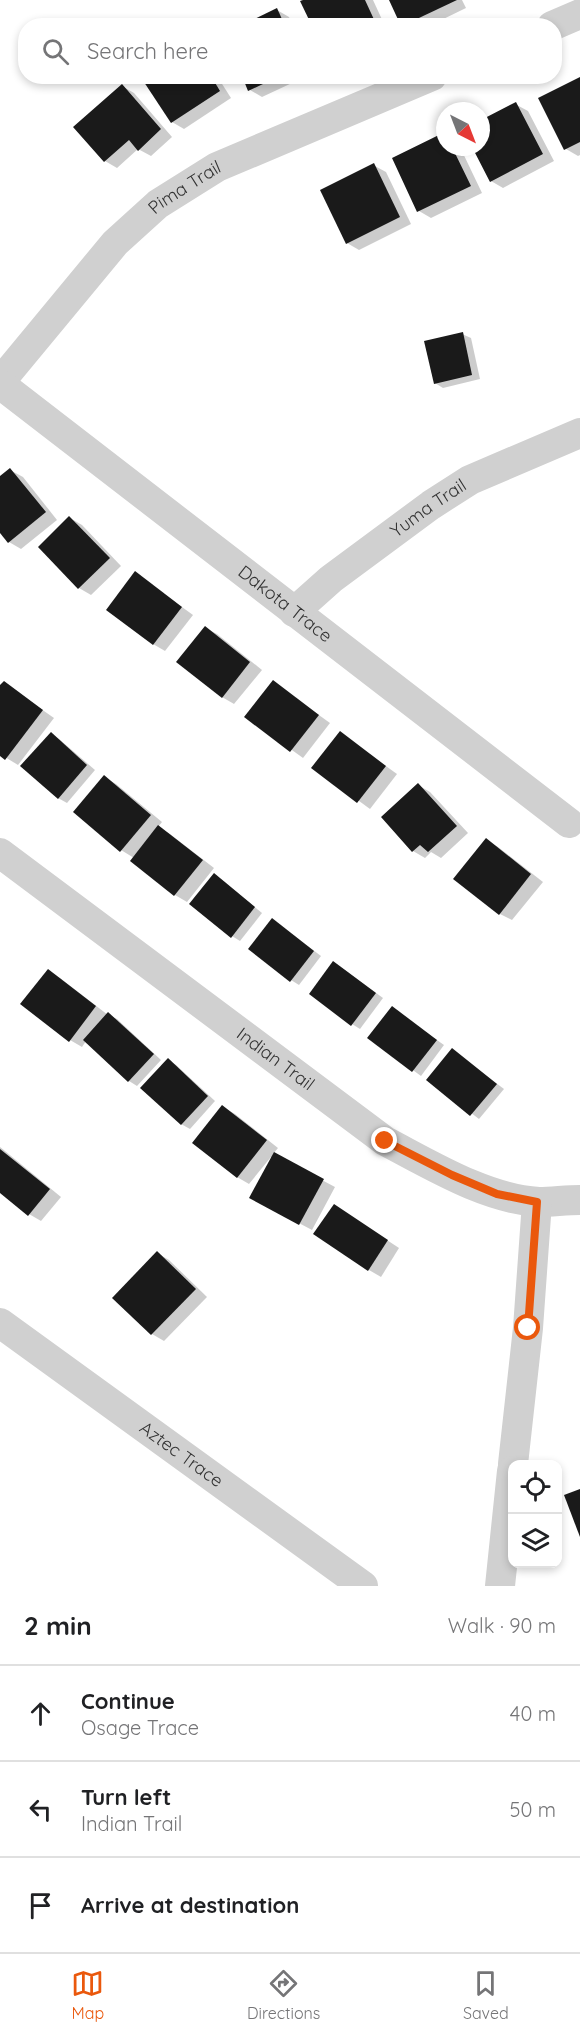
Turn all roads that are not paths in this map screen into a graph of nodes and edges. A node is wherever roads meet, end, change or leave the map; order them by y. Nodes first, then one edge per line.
1 (580, 14) edge
2 (562, 22) edge
3 (413, 84) edge
4 (0, 383) edge
5 (580, 433) edge
6 (294, 612) junction
7 (569, 823) dead end
8 (0, 853) edge
9 (580, 1200) edge
10 (537, 1202) junction
11 (0, 1323) edge
12 (513, 1460) edge
13 (508, 1514) edge
14 (363, 1586) edge
15 (500, 1586) edge

1 - 2 street
3 - 4 street, Pima Trail
4 - 6 street, Dakota Trace
5 - 6 street, Yuma Trail
6 - 7 street, Dakota Trace
8 - 10 street, Indian Trail
9 - 10 street, Indian Trail
10 - 12 street
11 - 14 street, Aztec Trace
13 - 15 street

